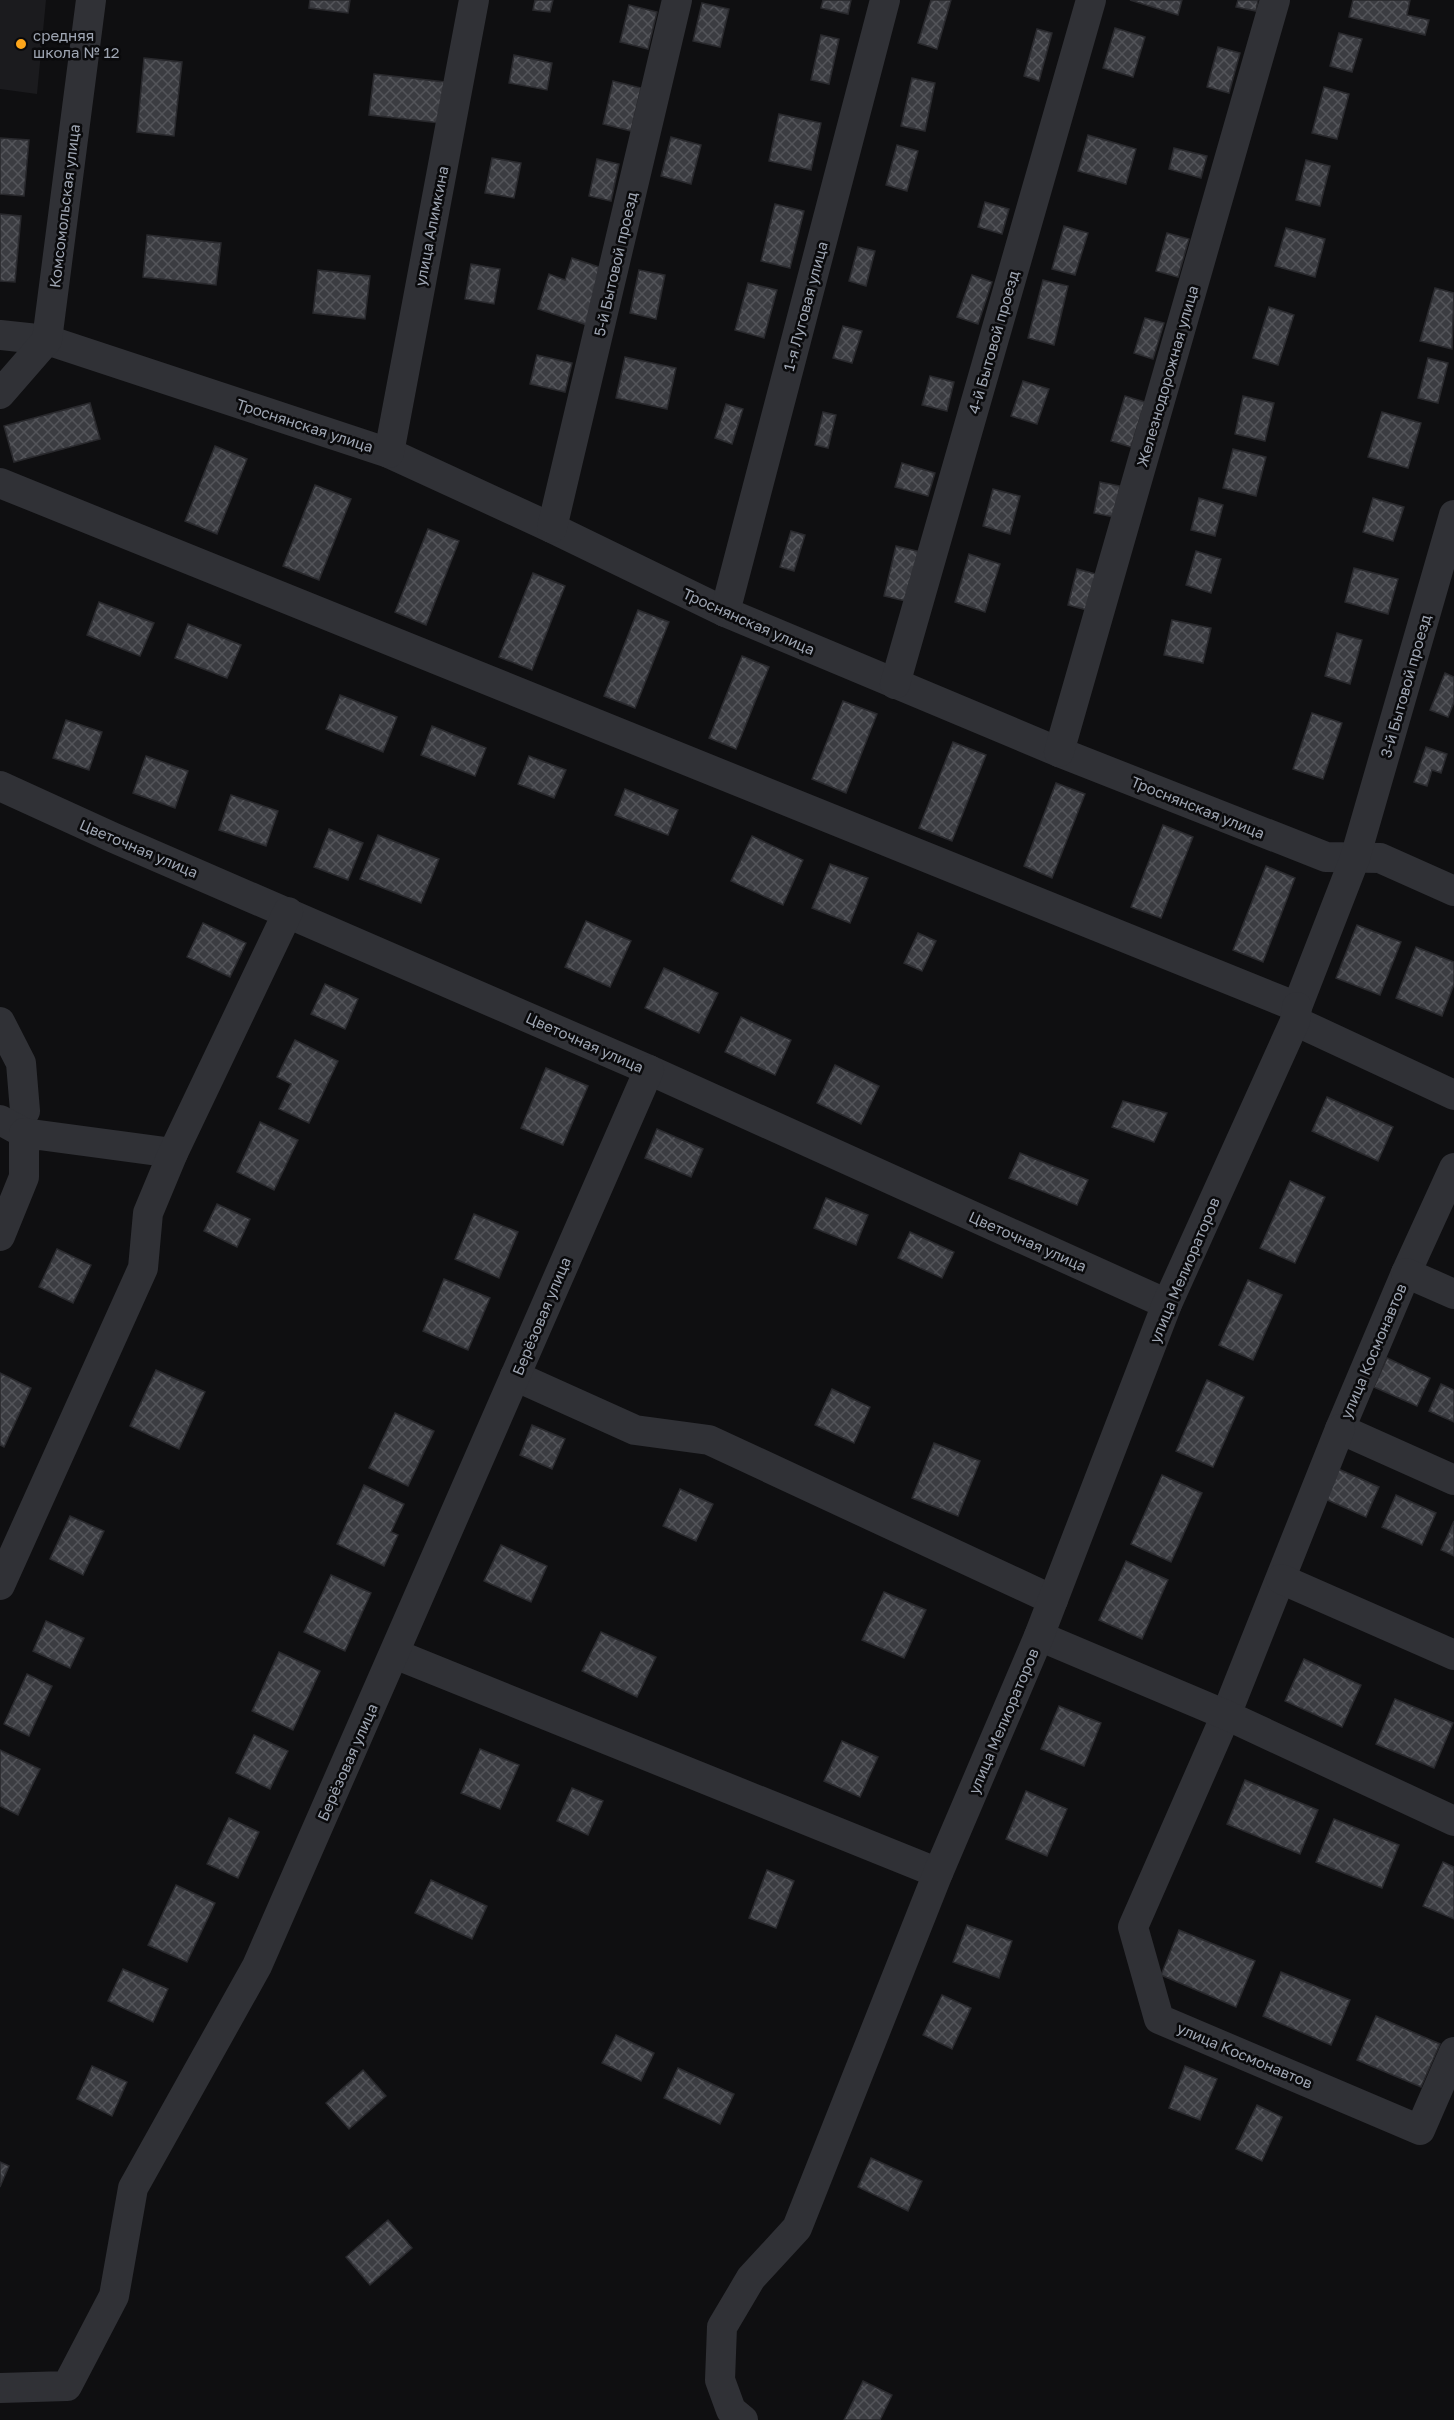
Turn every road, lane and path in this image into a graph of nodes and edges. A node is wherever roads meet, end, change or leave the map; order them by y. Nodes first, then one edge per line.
1 (91, 0) edge
2 (474, 0) edge
3 (677, 0) edge
4 (885, 0) edge
5 (1090, 0) edge
6 (1275, 0) edge
7 (0, 335) edge
8 (47, 340) junction
9 (0, 394) edge
10 (388, 453) junction
11 (0, 483) edge
12 (1454, 514) edge
13 (552, 528) junction
14 (725, 612) junction
15 (895, 684) junction
16 (1059, 752) junction
17 (0, 786) edge
18 (1355, 858) junction
19 (1454, 891) edge
20 (288, 912) junction
21 (1296, 1014) junction
22 (0, 1022) edge
23 (649, 1070) junction
24 (1454, 1095) edge
25 (16, 1122) edge
26 (173, 1153) junction
27 (1454, 1168) edge
28 (0, 1236) edge
29 (1406, 1273) junction
30 (1454, 1294) edge
31 (1167, 1304) junction
32 (515, 1376) junction
33 (1340, 1429) junction
34 (1454, 1480) edge
35 (1281, 1579) junction
36 (0, 1585) edge
37 (1053, 1600) junction
38 (1039, 1636) junction
39 (395, 1654) junction
40 (1454, 1655) edge
41 (1226, 1715) junction
42 (1454, 1821) edge
43 (938, 1873) junction
44 (1454, 2052) edge
45 (0, 2388) edge
46 (743, 2420) edge

1 - 8 street, Комсомольская улица
2 - 10 street, улица Алимкина
3 - 13 street, 5-й Бытовой проезд
4 - 14 street, 1-я Луговая улица
5 - 15 street, 4-й Бытовой проезд
6 - 16 street, Железнодорожная улица
7 - 8 street, Троснянская улица
8 - 9 street
8 - 10 street, Троснянская улица
10 - 13 street, Троснянская улица
11 - 21 street
12 - 18 street, 3-й Бытовой проезд
13 - 14 street, Троснянская улица
14 - 15 street, Троснянская улица
15 - 16 street, Троснянская улица
16 - 18 street, Троснянская улица
17 - 20 street, Цветочная улица
18 - 19 street, Троснянская улица
18 - 21 street, 3-й Бытовой проезд
20 - 23 street, Цветочная улица
20 - 26 street
21 - 24 street
21 - 31 street, улица Мелиораторов
22 - 25 street
23 - 31 street, Цветочная улица
23 - 32 street, Берёзовая улица
25 - 26 street
25 - 28 street
26 - 36 street
27 - 29 street, улица Космонавтов
29 - 30 street, улица Космонавтов
29 - 33 street, улица Космонавтов
31 - 37 street, улица Мелиораторов
32 - 37 street
32 - 39 street, Берёзовая улица
33 - 34 street, улица Космонавтов
33 - 35 street, улица Космонавтов
35 - 40 street
35 - 41 street, улица Космонавтов
37 - 38 street, улица Мелиораторов
38 - 41 street
38 - 43 street, улица Мелиораторов
39 - 43 street
39 - 45 street, Берёзовая улица
41 - 42 street
41 - 44 street, улица Космонавтов
43 - 46 street, улица Мелиораторов

